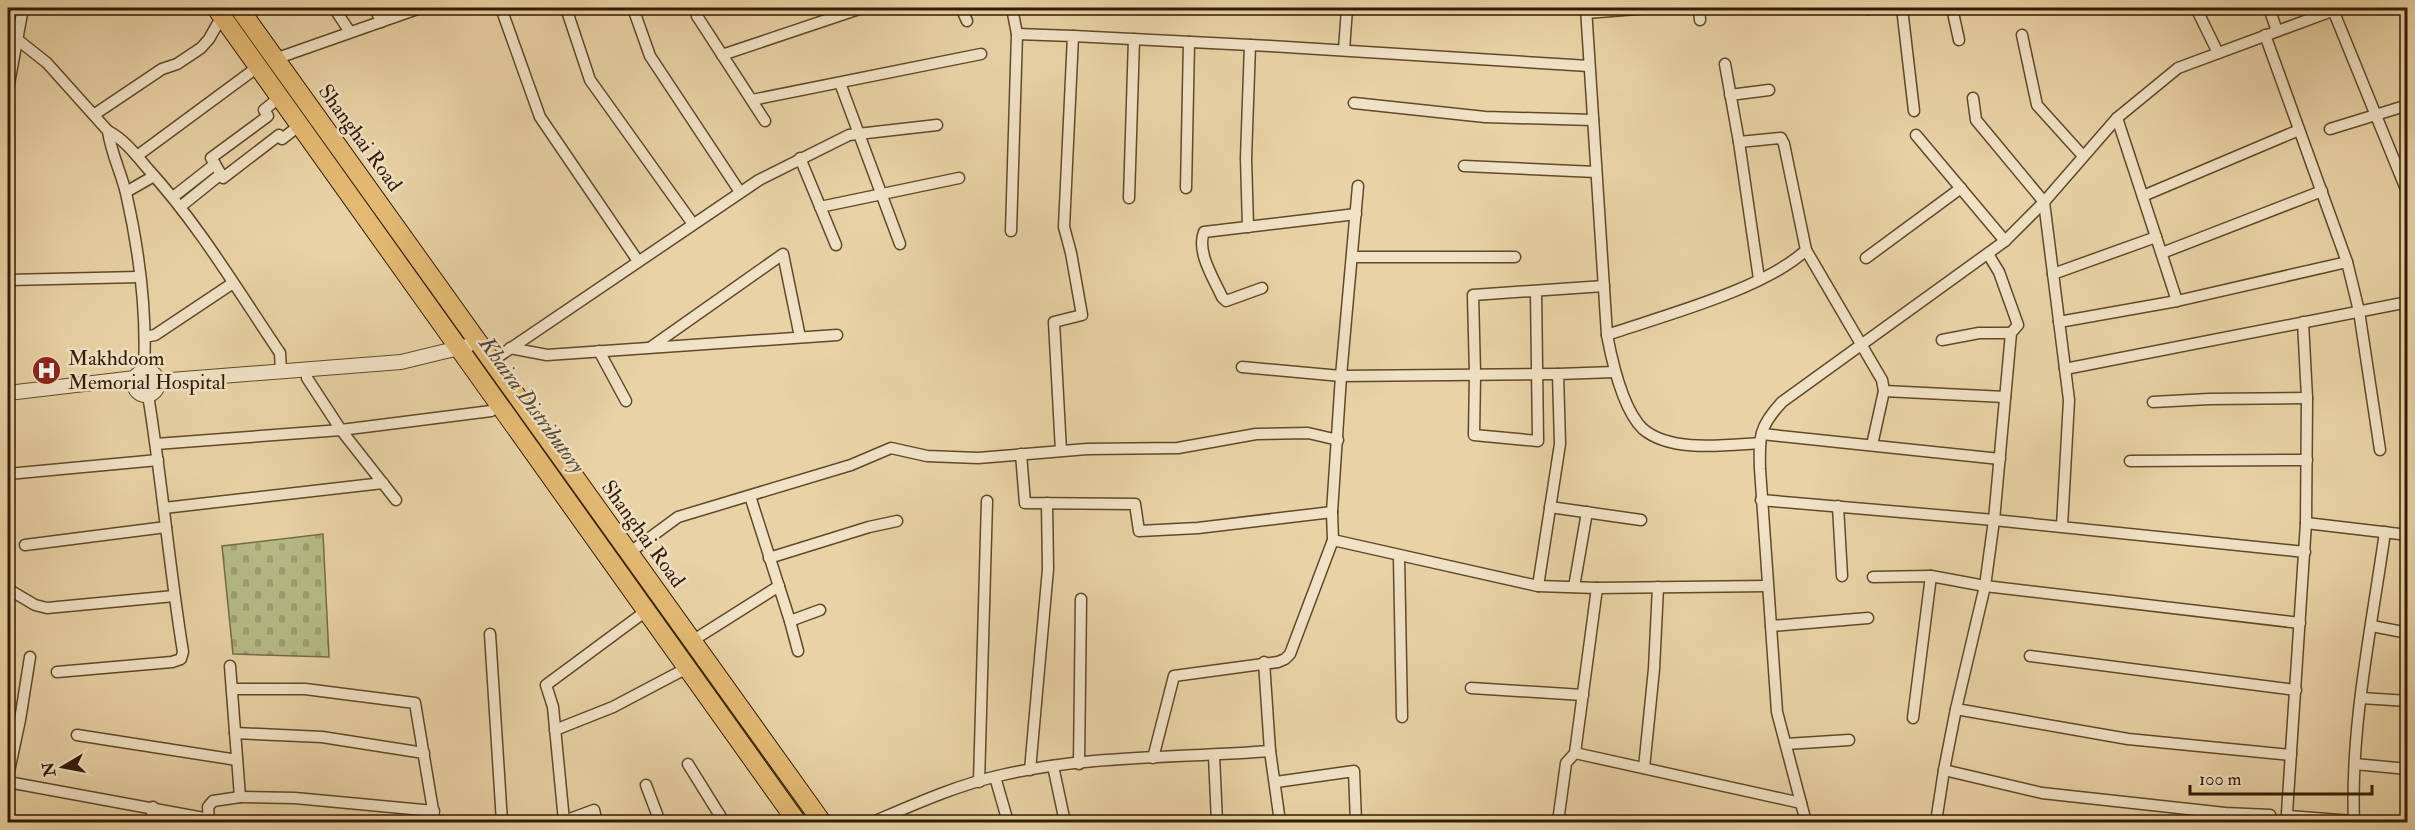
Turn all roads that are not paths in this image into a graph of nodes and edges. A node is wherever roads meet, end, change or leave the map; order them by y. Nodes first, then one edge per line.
1 (23, 8) edge
2 (334, 8) edge
3 (375, 8) edge
4 (420, 8) edge
5 (501, 8) edge
6 (566, 8) edge
7 (633, 8) edge
8 (695, 8) edge
9 (862, 8) edge
10 (962, 8) edge
11 (1012, 8) edge
12 (1347, 8) edge
13 (1650, 8) edge
14 (1699, 8) edge
15 (1863, 8) edge
16 (1875, 8) edge
17 (1902, 8) edge
18 (1952, 8) edge
19 (2196, 8) edge
20 (2269, 8) edge
21 (2337, 9) edge
22 (1586, 10) edge
23 (226, 11) edge
24 (842, 11) edge
25 (1701, 20) dead end
26 (966, 21) dead end
27 (381, 22) junction
28 (2277, 31) junction
29 (350, 32) junction
30 (1017, 34) junction
31 (12, 35) edge
32 (2022, 35) dead end
33 (2265, 35) junction
34 (1073, 36) junction
35 (1134, 39) junction
36 (1959, 40) dead end
37 (1189, 42) junction
38 (1250, 45) junction
39 (1344, 50) junction
40 (2218, 53) junction
41 (981, 54) dead end
42 (722, 55) junction
43 (267, 63) junction
44 (1725, 64) dead end
45 (1589, 66) junction
46 (840, 83) junction
47 (8, 89) edge
48 (1769, 90) dead end
49 (1730, 95) junction
50 (280, 97) junction
51 (1973, 98) dead end
52 (752, 100) junction
53 (1354, 103) dead end
54 (2408, 105) edge
55 (1914, 111) dead end
56 (95, 114) junction
57 (2376, 114) junction
58 (268, 116) junction
59 (2117, 118) junction
60 (1593, 120) junction
61 (765, 121) dead end
62 (300, 125) junction
63 (937, 125) dead end
64 (2330, 129) dead end
65 (2299, 130) junction
66 (108, 131) junction
67 (858, 134) junction
68 (279, 135) junction
69 (1916, 135) dead end
70 (1739, 142) junction
71 (137, 156) junction
72 (2083, 156) junction
73 (800, 158) junction
74 (214, 164) junction
75 (1464, 166) dead end
76 (1596, 172) junction
77 (221, 174) junction
78 (154, 176) junction
79 (959, 178) dead end
80 (1358, 186) dead end
81 (1186, 188) dead end
82 (1961, 188) junction
83 (2322, 191) junction
84 (126, 192) junction
85 (740, 192) junction
86 (882, 194) junction
87 (2408, 194) edge
88 (2143, 196) junction
89 (173, 197) junction
90 (1129, 198) dead end
91 (2044, 202) junction
92 (180, 207) junction
93 (820, 207) junction
94 (1356, 214) junction
95 (693, 224) junction
96 (1248, 227) junction
97 (1011, 231) dead end
98 (2156, 237) junction
99 (2006, 241) junction
100 (900, 244) dead end
101 (836, 245) dead end
102 (1806, 250) junction
103 (2162, 253) junction
104 (1988, 254) junction
105 (1352, 257) junction
106 (1515, 257) dead end
107 (1866, 258) dead end
108 (638, 261) junction
109 (2347, 262) junction
110 (2053, 274) junction
111 (139, 277) junction
112 (1759, 279) junction
113 (8, 280) edge
114 (233, 283) junction
115 (1604, 286) junction
116 (1262, 288) dead end
117 (1536, 291) junction
118 (2177, 301) junction
119 (2408, 302) edge
120 (2359, 311) junction
121 (2059, 322) junction
122 (2303, 322) junction
123 (2011, 333) junction
124 (837, 334) dead end
125 (1607, 335) junction
126 (145, 337) junction
127 (800, 337) junction
128 (1942, 340) dead end
129 (469, 345) junction
130 (1862, 345) junction
131 (510, 348) junction
132 (650, 348) junction
133 (598, 351) junction
134 (492, 361) junction
135 (1242, 367) dead end
136 (2065, 369) junction
137 (307, 370) junction
138 (281, 371) junction
139 (1615, 372) junction
140 (1475, 374) junction
141 (1538, 374) junction
142 (1558, 374) junction
143 (139, 375) junction
144 (1341, 376) junction
145 (158, 381) junction
146 (1884, 391) junction
147 (8, 393) edge
148 (148, 395) junction
149 (2005, 397) junction
150 (2307, 398) junction
151 (626, 401) dead end
152 (2153, 402) dead end
153 (499, 405) junction
154 (341, 430) junction
155 (1761, 439) junction
156 (1338, 440) junction
157 (156, 444) junction
158 (1872, 445) junction
159 (2380, 450) dead end
160 (1060, 451) junction
161 (1021, 454) junction
162 (2000, 459) junction
163 (158, 460) junction
164 (2307, 460) junction
165 (2130, 461) dead end
166 (8, 474) edge
167 (383, 483) junction
168 (750, 496) junction
169 (396, 500) dead end
170 (1761, 500) junction
171 (987, 501) dead end
172 (1047, 503) junction
173 (1838, 506) junction
174 (1550, 507) junction
175 (164, 508) junction
176 (1332, 512) junction
177 (1587, 512) junction
178 (1641, 520) dead end
179 (1994, 520) junction
180 (897, 521) dead end
181 (2306, 523) junction
182 (2062, 526) junction
183 (166, 527) junction
184 (2385, 532) junction
185 (2408, 535) edge
186 (1333, 540) junction
187 (24, 545) dead end
188 (2305, 552) junction
189 (629, 553) junction
190 (1400, 557) junction
191 (770, 558) junction
192 (1842, 576) dead end
193 (1931, 576) junction
194 (1874, 577) dead end
195 (779, 586) junction
196 (1538, 586) junction
197 (1767, 586) junction
198 (1985, 586) junction
199 (1574, 587) junction
200 (1658, 587) junction
201 (1597, 588) junction
202 (8, 589) edge
203 (174, 596) junction
204 (1081, 599) dead end
205 (820, 610) dead end
206 (646, 611) junction
207 (1868, 618) dead end
208 (790, 621) junction
209 (2300, 623) junction
210 (1770, 626) junction
211 (2372, 626) junction
212 (2408, 633) edge
213 (490, 634) dead end
214 (692, 640) junction
215 (798, 651) dead end
216 (2030, 656) dead end
217 (30, 657) dead end
218 (1264, 662) junction
219 (230, 666) dead end
220 (687, 668) junction
221 (57, 672) dead end
222 (1471, 688) dead end
223 (232, 689) junction
224 (2296, 690) junction
225 (1583, 695) junction
226 (2361, 698) junction
227 (2408, 701) edge
228 (1956, 710) junction
229 (1402, 717) dead end
230 (1913, 718) dead end
231 (555, 730) junction
232 (235, 733) junction
233 (77, 735) dead end
234 (1849, 740) dead end
235 (1786, 744) junction
236 (1270, 751) junction
237 (424, 753) junction
238 (1575, 753) junction
239 (2291, 755) junction
240 (1214, 756) junction
241 (1153, 758) junction
242 (237, 760) junction
243 (688, 764) dead end
244 (1079, 764) junction
245 (2355, 764) junction
246 (1053, 766) junction
247 (1644, 768) junction
248 (2408, 769) edge
249 (1030, 770) junction
250 (1944, 770) junction
251 (8, 776) edge
252 (995, 777) junction
253 (8, 782) edge
254 (979, 782) junction
255 (1276, 782) junction
256 (646, 785) dead end
257 (240, 797) junction
258 (1801, 803) junction
259 (153, 807) junction
260 (434, 811) junction
261 (2270, 814) dead end
262 (2225, 818) edge
263 (209, 821) edge
264 (1558, 821) edge
265 (152, 822) edge
266 (435, 822) edge
267 (502, 822) edge
268 (597, 822) edge
269 (660, 822) edge
270 (724, 822) edge
271 (797, 822) edge
272 (822, 822) edge
273 (873, 822) edge
274 (1008, 822) edge
275 (1065, 822) edge
276 (1217, 822) edge
277 (1280, 822) edge
278 (1356, 822) edge
279 (1571, 822) edge
280 (1806, 822) edge
281 (1936, 822) edge
282 (2358, 822) edge

1 - 31 street
2 - 29 street
3 - 27 street
4 - 27 street
5 - 108 street
6 - 95 street
7 - 85 street
8 - 42 street
9 - 24 street
10 - 26 street
11 - 30 street
12 - 39 street
13 - 22 street
14 - 25 street
15 - 16 street
17 - 55 street
18 - 36 street
19 - 40 street
20 - 28 street
21 - 28 street
21 - 57 street
22 - 45 street
23 - 43 main road, Shanghai Road
23 - 56 street
24 - 42 street
27 - 29 street
28 - 33 street
29 - 43 street
30 - 34 street
30 - 97 street
31 - 47 street
31 - 56 street
32 - 72 street
33 - 40 street
33 - 65 street
34 - 35 street
34 - 160 street
35 - 37 street
35 - 90 street
37 - 38 street
37 - 81 street
38 - 39 street
38 - 96 street
39 - 45 street
40 - 59 street
41 - 46 street
42 - 52 street
43 - 50 main road, Shanghai Road
43 - 71 street
43 - 129 main road, Shanghai Road
44 - 49 street
45 - 60 street
46 - 52 street
46 - 67 street
48 - 49 street
49 - 70 street
50 - 58 street
50 - 62 main road, Shanghai Road
51 - 91 street
52 - 61 street
53 - 60 street
54 - 57 street
56 - 66 street
57 - 64 street
57 - 87 street
58 - 68 street
58 - 74 street
59 - 72 street
59 - 88 street
60 - 76 street
62 - 68 street
62 - 129 main road, Shanghai Road
63 - 67 street
65 - 83 street
65 - 88 street
66 - 71 street
66 - 84 street
67 - 73 street
67 - 86 street
68 - 77 street
69 - 82 street
70 - 102 street
70 - 112 street
71 - 78 street
72 - 91 street
73 - 85 street
73 - 93 street
74 - 77 street
74 - 89 street
75 - 76 street
76 - 115 street
77 - 92 street
78 - 84 street
78 - 89 street
79 - 86 street
80 - 94 street
82 - 99 street
82 - 107 street
83 - 103 street
83 - 109 street
84 - 111 street
85 - 95 street
86 - 93 street
86 - 100 street
88 - 98 street
89 - 92 street
91 - 99 street
91 - 110 street
92 - 114 street
93 - 101 street
94 - 96 street
94 - 105 street
95 - 108 street
96 - 116 street
98 - 103 street
98 - 110 street
99 - 104 street
102 - 112 street
102 - 130 street
103 - 118 street
104 - 123 street
104 - 130 street
105 - 106 street
105 - 144 street
108 - 131 street
109 - 118 street
109 - 120 street
110 - 121 street
111 - 113 street
111 - 126 street
112 - 125 street
114 - 126 street
114 - 138 street
115 - 117 street
115 - 125 street
117 - 140 street
117 - 141 street
118 - 121 street
119 - 120 street
120 - 122 street
120 - 159 street
121 - 136 street
122 - 136 street
122 - 150 street
123 - 128 street
123 - 149 street
124 - 127 street
125 - 139 street
126 - 143 street
127 - 132 street
127 - 132 street
129 - 134 main road, Shanghai Road
129 - 137 street
129 - 153 main road, Shanghai Road
130 - 146 street
130 - 155 street
131 - 133 street
131 - 134 street
132 - 133 street
133 - 151 street
134 - 189 main road, Shanghai Road
135 - 144 street
136 - 182 street
137 - 138 street
137 - 154 street
138 - 145 street
139 - 142 street
139 - 155 street
140 - 141 street
140 - 141 street
140 - 144 street
141 - 142 street
142 - 174 street
143 - 145 street
143 - 147 street
143 - 148 street
144 - 156 street
145 - 148 street
146 - 149 street
146 - 158 street
148 - 157 street
149 - 162 street
150 - 152 street
150 - 164 street
153 - 154 street
153 - 206 main road, Shanghai Road
154 - 157 street
154 - 167 street
155 - 158 street
155 - 170 street
156 - 160 street
156 - 176 street
157 - 163 street
158 - 162 street
160 - 161 street
161 - 168 street
161 - 172 street
162 - 179 street
163 - 166 street
163 - 175 street
164 - 165 street
164 - 181 street
167 - 169 street
167 - 175 street
168 - 189 street
168 - 191 street
170 - 173 street
170 - 197 street
171 - 254 street
172 - 176 street
172 - 249 street
173 - 179 street
173 - 192 street
174 - 177 street
174 - 196 street
175 - 183 street
176 - 186 street
177 - 178 street
177 - 199 street
179 - 182 street
179 - 198 street
180 - 191 street
181 - 184 street
181 - 188 street
182 - 188 street
183 - 187 street
183 - 203 street
184 - 185 street
184 - 211 street
186 - 190 street
186 - 218 street
188 - 209 street
189 - 214 main road, Shanghai Road
190 - 196 street
190 - 229 street
191 - 195 street
193 - 194 street
193 - 198 street
193 - 230 street
195 - 208 street
195 - 214 street
196 - 199 street
197 - 200 street
197 - 210 street
198 - 209 street
198 - 228 street
199 - 201 street
200 - 201 street
200 - 247 street
201 - 225 street
202 - 203 street
203 - 221 street
204 - 244 street
205 - 208 street
206 - 220 main road, Shanghai Road
206 - 231 street
207 - 210 street
208 - 215 street
209 - 224 street
210 - 235 street
211 - 212 street
211 - 226 street
213 - 267 street
214 - 272 main road, Shanghai Road
216 - 224 street
217 - 251 street
218 - 236 street
218 - 241 street
219 - 223 street
220 - 231 street
220 - 271 main road, Shanghai Road
222 - 225 street
223 - 232 street
223 - 237 street
224 - 239 street
225 - 238 street
226 - 227 street
226 - 245 street
228 - 239 street
228 - 250 street
231 - 268 street
232 - 237 street
232 - 242 street
233 - 242 street
234 - 235 street
235 - 258 street
236 - 240 street
236 - 255 street
237 - 260 street
238 - 247 street
238 - 264 street
239 - 282 street
240 - 241 street
240 - 276 street
241 - 244 street
242 - 257 street
243 - 270 street
244 - 246 street
245 - 248 street
245 - 282 street
246 - 249 street
246 - 275 street
247 - 258 street
249 - 252 street
250 - 262 street
250 - 281 street
252 - 254 street
252 - 274 street
253 - 259 street
254 - 273 street
255 - 277 street
255 - 278 street
256 - 269 street
257 - 260 street
257 - 263 street
258 - 280 street
259 - 263 street
259 - 265 street
260 - 266 street
261 - 262 street
264 - 279 street

